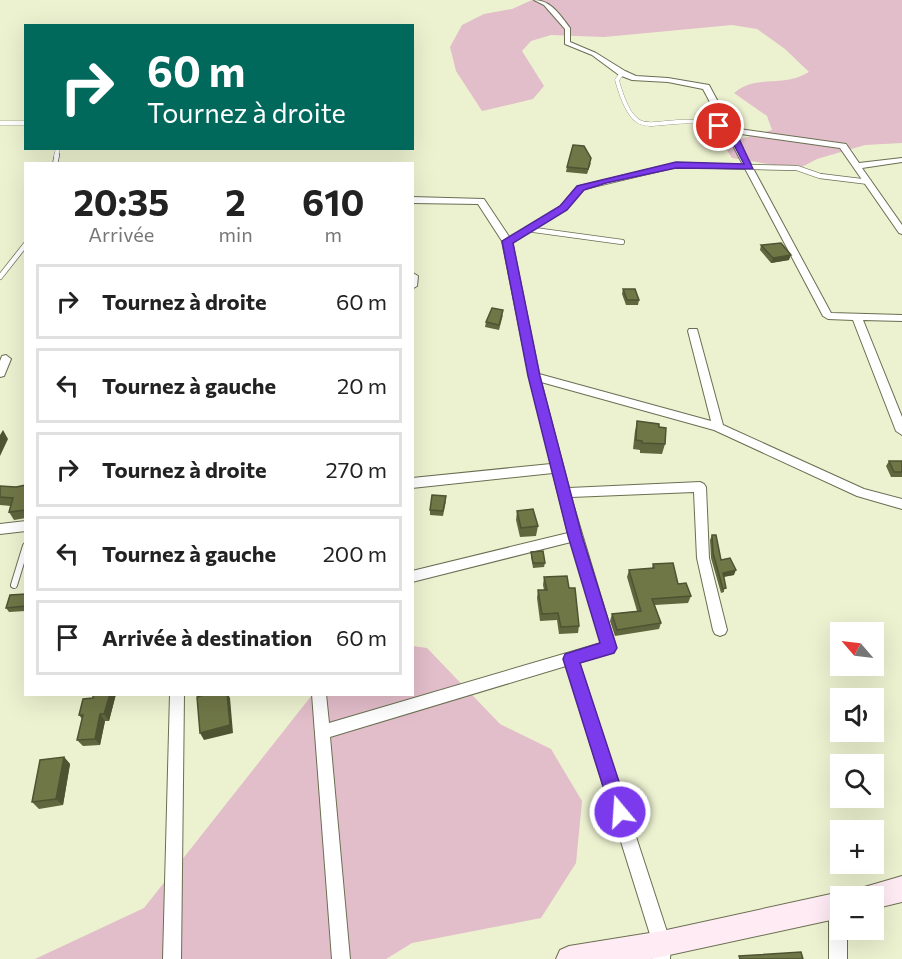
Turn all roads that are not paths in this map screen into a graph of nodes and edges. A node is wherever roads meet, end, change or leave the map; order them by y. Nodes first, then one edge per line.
1 (537, 0) edge
2 (622, 73) junction
3 (0, 123) edge
4 (24, 123) edge
5 (730, 130) junction
6 (902, 160) edge
7 (858, 166) junction
8 (750, 167) junction
9 (870, 183) junction
10 (414, 200) edge
11 (527, 229) junction
12 (902, 231) edge
13 (507, 241) junction
14 (622, 242) dead end
15 (24, 247) edge
16 (0, 277) edge
17 (856, 316) junction
18 (902, 318) edge
19 (693, 331) dead end
20 (6, 359) dead end
21 (0, 373) edge
22 (534, 376) junction
23 (718, 427) junction
24 (902, 431) edge
25 (559, 468) junction
26 (414, 483) edge
27 (565, 493) junction
28 (902, 504) edge
29 (24, 526) edge
30 (0, 529) edge
31 (575, 536) junction
32 (24, 552) edge
33 (414, 576) edge
34 (14, 585) dead end
35 (720, 630) dead end
36 (571, 659) junction
37 (177, 696) edge
38 (319, 696) edge
39 (321, 732) junction
40 (902, 889) edge
41 (884, 894) edge
42 (830, 907) edge
43 (838, 940) edge
44 (662, 951) edge
45 (172, 959) edge
46 (341, 959) edge
47 (569, 959) edge
48 (838, 959) edge

1 - 2 street
2 - 5 street
2 - 5 lane
3 - 4 lane
5 - 7 street
5 - 8 street
6 - 7 street
7 - 9 street
8 - 9 lane
8 - 11 lane
8 - 17 street
9 - 12 street
10 - 13 street
11 - 13 lane
11 - 14 lane
13 - 22 street
15 - 16 lane
17 - 18 street
17 - 24 street
19 - 23 street
20 - 21 street
22 - 23 street
22 - 25 street
23 - 28 street
25 - 26 street
25 - 27 street
27 - 31 street
27 - 35 street
29 - 30 street
31 - 33 street
31 - 36 street
32 - 34 lane
36 - 39 street
36 - 44 street
37 - 45 street
38 - 39 street
39 - 46 street
40 - 41 street
42 - 44 street
43 - 48 street
44 - 47 street

